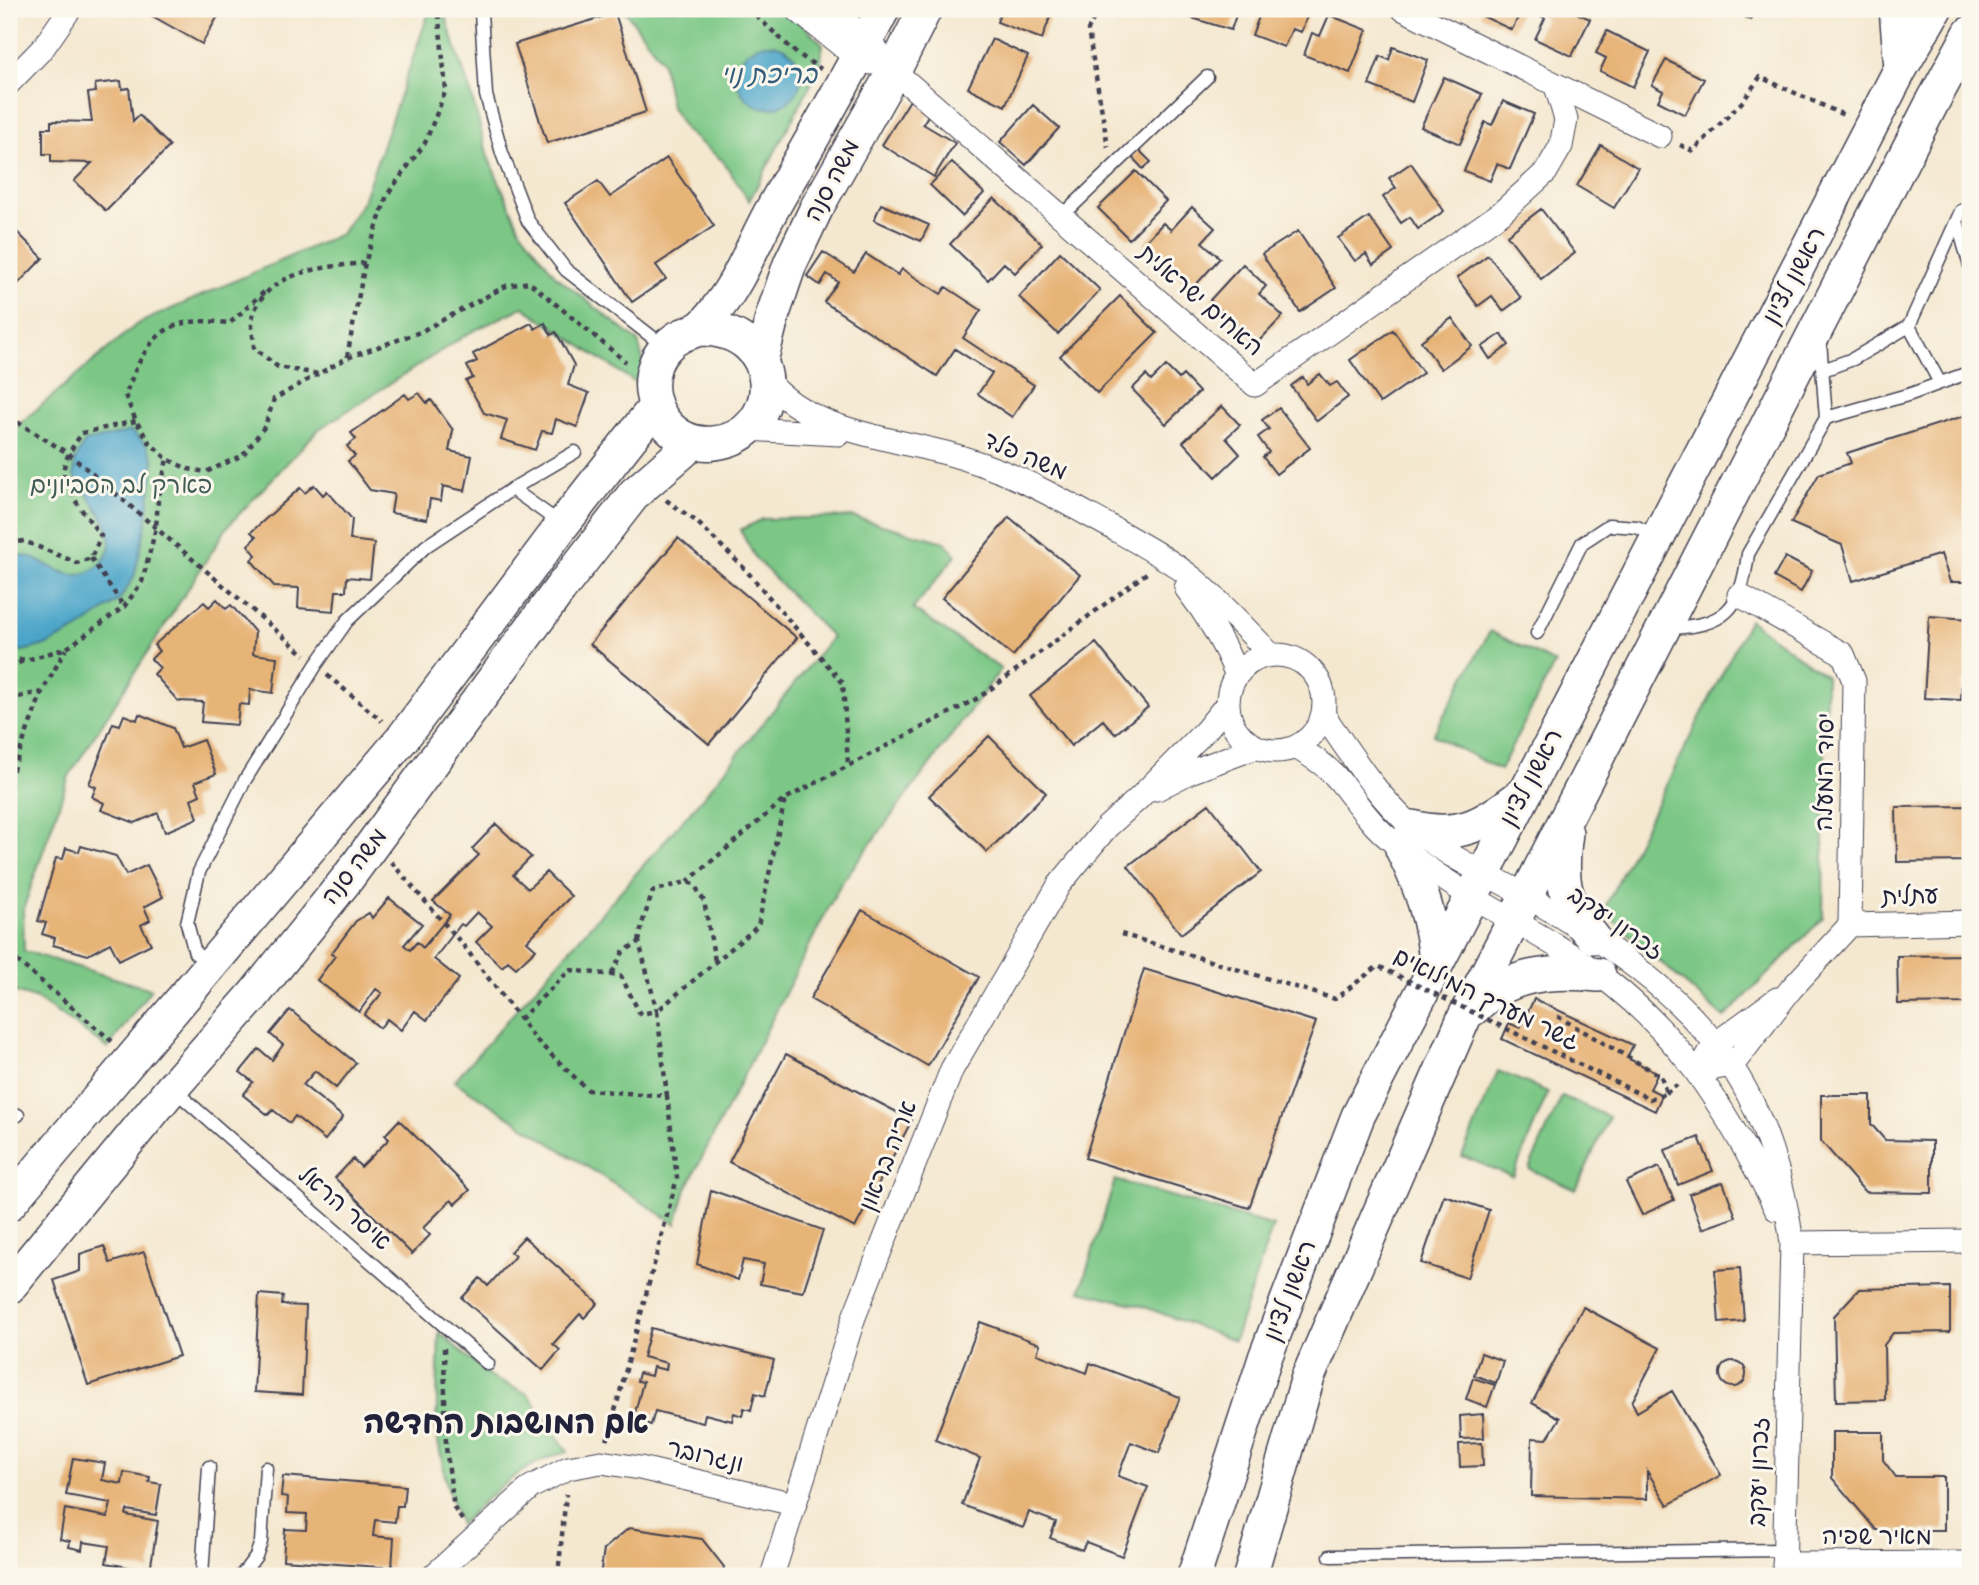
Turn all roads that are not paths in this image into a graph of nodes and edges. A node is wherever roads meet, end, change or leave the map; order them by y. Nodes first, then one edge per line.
1 (70, 9) edge
2 (796, 9) edge
3 (829, 9) edge
4 (883, 9) edge
5 (925, 9) edge
6 (1403, 9) edge
7 (1896, 9) edge
8 (1935, 9) edge
9 (1943, 9) edge
10 (481, 12) dead end
11 (1970, 26) edge
12 (1970, 33) edge
13 (856, 60) junction
14 (1901, 68) junction
15 (894, 71) junction
16 (1207, 77) dead end
17 (1970, 80) edge
18 (9, 83) edge
19 (1556, 86) junction
20 (1931, 105) junction
21 (1660, 136) road end
22 (1970, 207) edge
23 (1062, 216) junction
24 (1957, 221) junction
25 (1970, 266) edge
26 (1819, 324) junction
27 (1909, 327) junction
28 (699, 329) junction
29 (666, 347) junction
30 (764, 370) junction
31 (1822, 370) junction
32 (1970, 372) edge
33 (1940, 383) junction
34 (653, 395) junction
35 (1826, 418) junction
36 (747, 429) junction
37 (873, 437) junction
38 (694, 442) junction
39 (575, 453) dead end
40 (512, 489) junction
41 (563, 524) junction
42 (1658, 537) junction
43 (1155, 555) junction
44 (1739, 595) junction
45 (1665, 628) junction
46 (1537, 632) dead end
47 (1271, 655) junction
48 (1237, 675) junction
49 (1228, 703) junction
50 (1323, 714) junction
51 (1257, 747) junction
52 (1295, 747) junction
53 (1525, 792) junction
54 (1138, 799) junction
55 (1568, 818) junction
56 (1407, 838) junction
57 (1477, 884) junction
58 (1521, 909) junction
59 (1970, 922) edge
60 (1850, 925) junction
61 (1593, 937) junction
62 (211, 964) junction
63 (1436, 964) junction
64 (1599, 975) junction
65 (1791, 989) junction
66 (1464, 1018) junction
67 (1715, 1044) junction
68 (1731, 1065) junction
69 (1697, 1071) junction
70 (172, 1088) junction
71 (9, 1204) edge
72 (1970, 1241) edge
73 (1792, 1243) junction
74 (9, 1287) edge
75 (488, 1364) dead end
76 (209, 1467) dead end
77 (266, 1468) dead end
78 (794, 1504) junction
79 (1330, 1556) dead end
80 (1784, 1563) edge
81 (1970, 1563) edge
82 (202, 1576) edge
83 (241, 1576) edge
84 (433, 1576) edge
85 (772, 1576) edge
86 (1195, 1576) edge
87 (1250, 1576) edge

1 - 18 street
2 - 13 street
3 - 13 street
4 - 13 main road, משה סנה
5 - 15 main road, משה סנה
6 - 19 street
7 - 14 main road
8 - 14 main road, ראשון לציון
9 - 11 main road
10 - 29 lane
12 - 20 main road, ראשון לציון
13 - 15 street, האחים ישראלית
13 - 28 main road, משה סנה
14 - 42 main road, ראשון לציון
15 - 23 street, האחים ישראלית
15 - 30 main road, משה סנה
16 - 23 lane
17 - 20 main road
19 - 21 street
19 - 23 street, האחים ישראלית
20 - 26 main road, ראשון לציון
22 - 24 lane
24 - 25 lane
24 - 27 lane
26 - 31 lane
26 - 45 main road, ראשון לציון
27 - 31 lane
27 - 33 lane
28 - 29 main road
28 - 30 main road
29 - 34 main road
30 - 36 main road
30 - 37 street, משה פלד
31 - 35 lane
32 - 33 lane
33 - 35 lane
34 - 38 main road
34 - 41 main road, משה סנה
35 - 44 lane
36 - 37 street, משה פלד
36 - 38 main road
37 - 43 street, משה פלד
38 - 70 main road, משה סנה
39 - 40 lane
40 - 41 lane
40 - 62 lane
41 - 62 main road, משה סנה
42 - 46 lane
42 - 53 main road, ראשון לציון
43 - 47 street, משה פלד
43 - 48 street, משה פלד
44 - 45 lane
44 - 60 street, יסוד המעלה
45 - 55 main road, ראשון לציון
47 - 48 street
47 - 50 street
48 - 49 street
49 - 51 street
49 - 54 street, אריה בראון
50 - 52 street
50 - 56 street, זכרון יעקב
51 - 52 street
51 - 54 street, אריה בראון
52 - 56 street, זכרון יעקב
53 - 56 main road
53 - 57 main road, ראשון לציון
54 - 78 street, אריה בראון
55 - 58 main road, ראשון לציון
55 - 61 main road
56 - 57 street, זכרון יעקב
56 - 63 main road
57 - 58 street, זכרון יעקב
57 - 63 main road, ראשון לציון
58 - 61 street, זכרון יעקב
58 - 64 street, זכרון יעקב
58 - 66 main road, ראשון לציון
59 - 60 street, עתלית
60 - 65 street
61 - 67 street, זכרון יעקב
62 - 71 main road, משה סנה
63 - 86 main road, ראשון לציון
64 - 66 main road
64 - 69 street, זכרון יעקב
65 - 67 street
65 - 68 street
66 - 87 main road, ראשון לציון
67 - 68 street, זכרון יעקב
67 - 69 street
68 - 69 street
68 - 73 street, זכרון יעקב
69 - 73 street, זכרון יעקב
70 - 74 main road, משה סנה
70 - 75 lane, איסר הראל
72 - 73 street
73 - 80 street, זכרון יעקב
76 - 82 lane
77 - 83 lane
78 - 84 street, ונגרובר
78 - 85 street, אריה בראון
79 - 80 lane
80 - 81 street, מאיר שפיה

